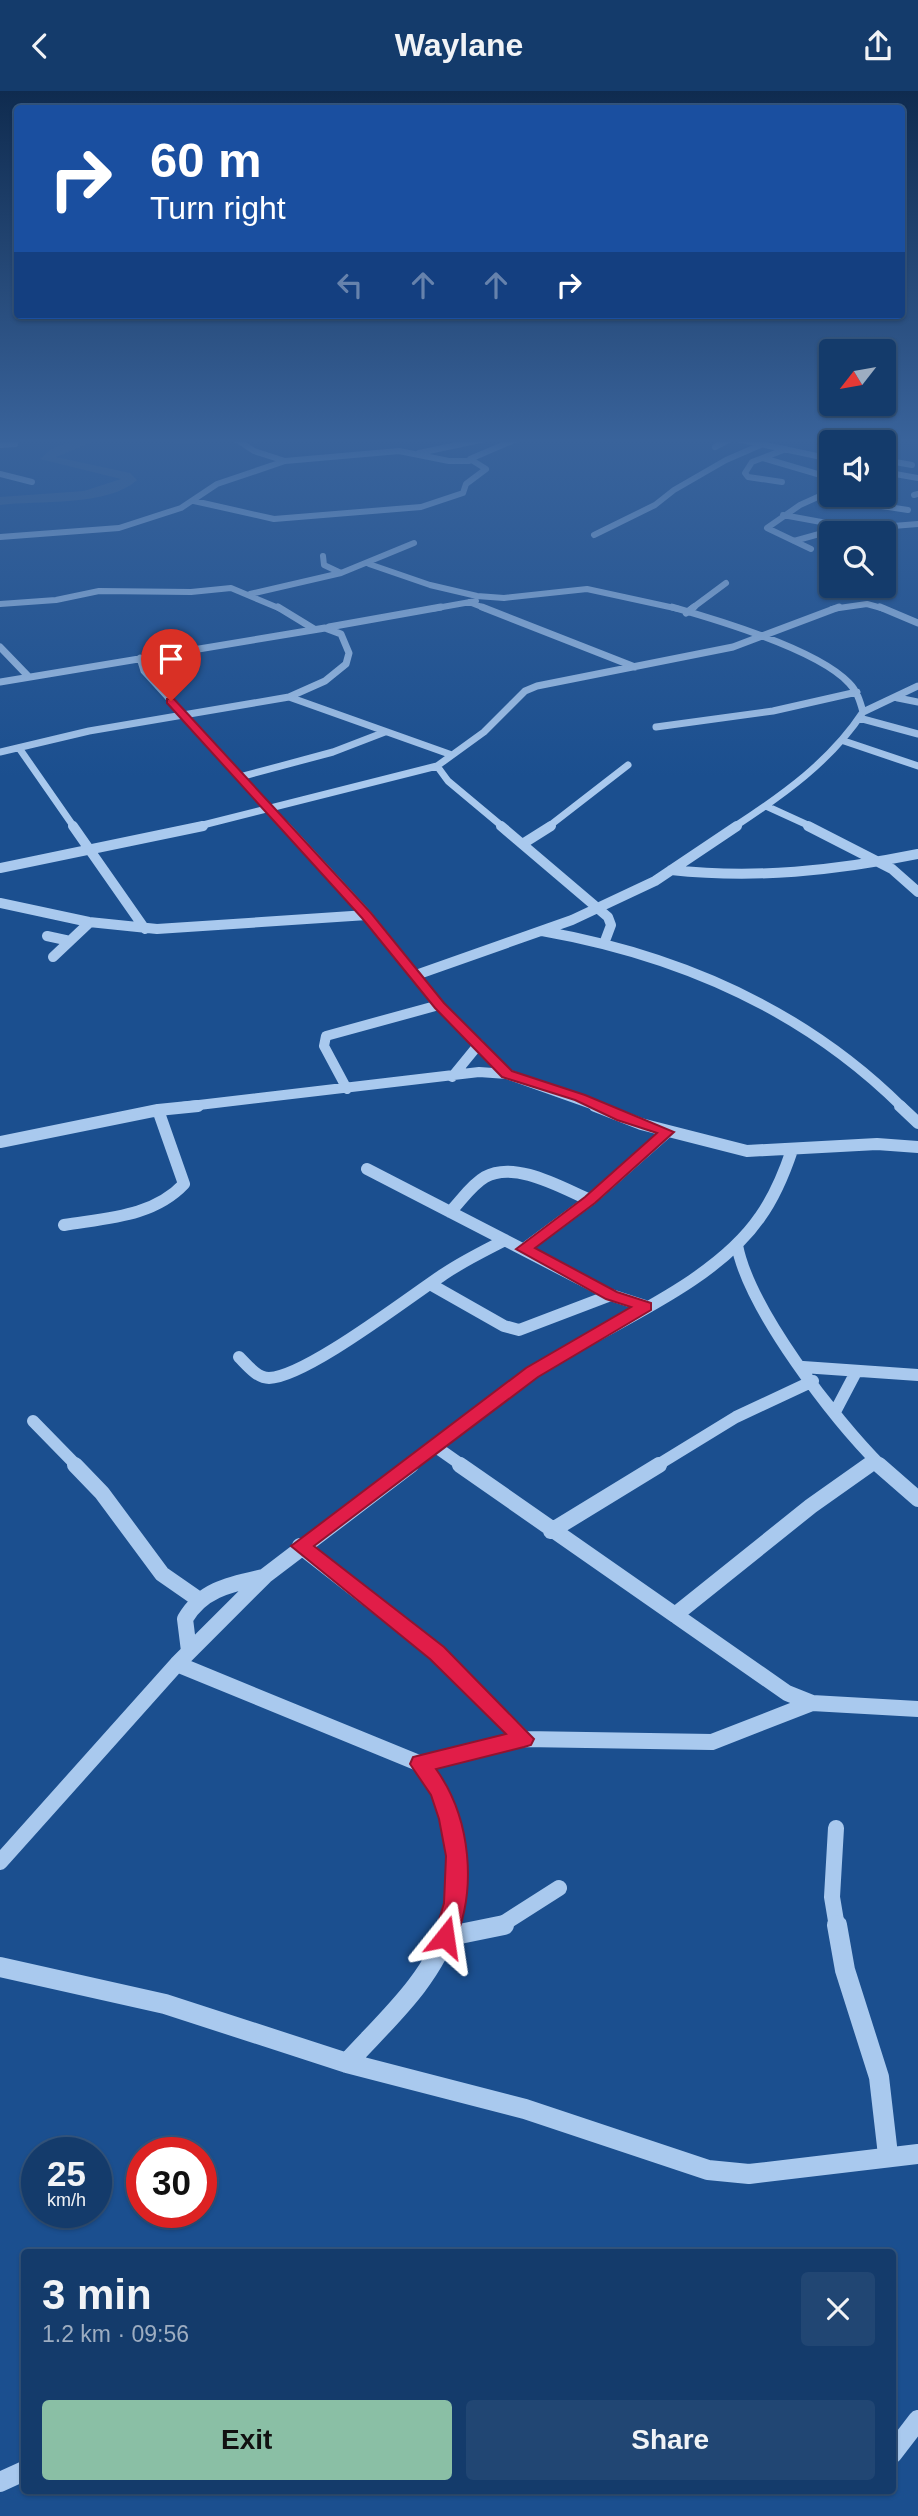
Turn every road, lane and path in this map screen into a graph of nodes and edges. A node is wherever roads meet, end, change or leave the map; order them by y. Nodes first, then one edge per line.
1 (397, 551) edge
2 (323, 556) dead end
3 (369, 564) junction
4 (341, 573) junction
5 (726, 583) dead end
6 (250, 594) junction
7 (492, 598) junction
8 (469, 602) junction
9 (0, 604) edge
10 (687, 613) junction
11 (918, 623) edge
12 (325, 628) junction
13 (314, 629) junction
14 (762, 639) junction
15 (0, 647) edge
16 (140, 658) junction
17 (636, 667) junction
18 (29, 676) junction
19 (0, 682) edge
20 (918, 686) edge
21 (857, 692) junction
22 (289, 697) junction
23 (898, 698) junction
24 (918, 702) edge
25 (184, 715) junction
26 (861, 715) junction
27 (656, 727) dead end
28 (385, 732) junction
29 (918, 734) edge
30 (844, 741) junction
31 (19, 748) junction
32 (0, 752) edge
33 (452, 755) junction
34 (628, 765) dead end
35 (437, 766) junction
36 (918, 766) edge
37 (240, 777) junction
38 (766, 806) junction
39 (269, 809) junction
40 (524, 843) junction
41 (89, 849) junction
42 (918, 854) edge
43 (878, 860) junction
44 (0, 868) edge
45 (671, 870) junction
46 (918, 892) edge
47 (0, 904) edge
48 (599, 909) junction
49 (367, 915) junction
50 (89, 923) junction
51 (145, 929) junction
52 (540, 931) junction
53 (47, 936) dead end
54 (70, 941) junction
55 (605, 941) junction
56 (53, 957) dead end
57 (416, 975) junction
58 (439, 1006) junction
59 (479, 1044) junction
60 (507, 1074) junction
61 (452, 1077) junction
62 (347, 1089) junction
63 (158, 1110) junction
64 (918, 1123) edge
65 (667, 1132) junction
66 (0, 1142) edge
67 (918, 1146) edge
68 (792, 1150) junction
69 (367, 1169) dead end
70 (590, 1200) junction
71 (450, 1212) junction
72 (64, 1225) dead end
73 (505, 1240) junction
74 (737, 1245) junction
75 (524, 1249) junction
76 (430, 1285) junction
77 (611, 1295) junction
78 (645, 1306) junction
79 (239, 1357) dead end
80 (803, 1367) junction
81 (856, 1371) junction
82 (918, 1375) edge
83 (813, 1381) junction
84 (836, 1410) junction
85 (33, 1421) dead end
86 (436, 1447) junction
87 (874, 1461) junction
88 (918, 1499) edge
89 (551, 1531) junction
90 (300, 1546) junction
91 (265, 1576) junction
92 (198, 1599) junction
93 (675, 1615) junction
94 (189, 1651) junction
95 (177, 1664) junction
96 (812, 1703) junction
97 (918, 1709) edge
98 (524, 1739) junction
99 (421, 1764) junction
100 (836, 1828) dead end
101 (0, 1862) edge
102 (559, 1888) dead end
103 (445, 1937) junction
104 (0, 1967) edge
105 (347, 2063) junction
106 (918, 2154) edge
107 (888, 2155) junction
108 (918, 2420) edge
109 (896, 2449) edge
110 (21, 2472) edge
111 (0, 2482) edge

1 - 3 street
2 - 4 street
3 - 4 street
3 - 7 street
4 - 6 street
5 - 10 street
6 - 9 street
6 - 13 street
7 - 8 street
7 - 10 street
8 - 12 street
8 - 17 street
10 - 14 street
11 - 14 street
12 - 13 street
12 - 22 street
13 - 16 street
14 - 17 street
14 - 21 street
15 - 18 street
16 - 18 street
16 - 25 street
17 - 33 street
18 - 19 street
20 - 23 street
21 - 26 street
21 - 27 street
22 - 25 street
22 - 28 street
23 - 24 street
23 - 26 street
25 - 31 street
25 - 37 street
26 - 29 street
26 - 30 street
28 - 33 street
28 - 37 street
30 - 36 street
30 - 38 street
31 - 32 street
31 - 41 street
33 - 35 street
34 - 40 street
35 - 39 street
35 - 40 street
37 - 39 street
38 - 43 street
38 - 45 street
39 - 41 street
39 - 49 street
40 - 48 street
41 - 44 street
41 - 51 street
42 - 43 street
43 - 45 street
43 - 46 street
45 - 48 street
47 - 50 street
48 - 52 street
48 - 55 street
49 - 51 street
49 - 57 street
50 - 51 street
50 - 54 street
52 - 55 street
52 - 57 street
53 - 54 street
54 - 56 street
55 - 64 street
57 - 58 street
58 - 59 street
58 - 62 street
59 - 60 street
59 - 61 street
60 - 61 street
60 - 65 street
61 - 62 street
62 - 63 street
63 - 66 street
63 - 72 street
65 - 68 street
65 - 70 street
67 - 68 street
68 - 74 street
69 - 71 street
70 - 71 street
70 - 75 street
71 - 73 street
73 - 75 street
73 - 76 street
74 - 78 street
74 - 80 street
75 - 77 street
76 - 77 street
76 - 79 street
77 - 78 street
78 - 86 street
80 - 81 street
80 - 83 street
81 - 82 street
81 - 84 street
83 - 84 street
83 - 89 street
84 - 87 street
85 - 92 street
86 - 89 street
86 - 90 street
87 - 88 street
87 - 93 street
89 - 93 street
90 - 91 street
90 - 98 street
91 - 92 street
91 - 94 street
92 - 94 street
93 - 96 street
94 - 95 street
95 - 99 street
95 - 101 street
96 - 97 street
96 - 98 street
98 - 99 street
99 - 103 street
100 - 107 street
102 - 103 street
103 - 105 street
104 - 105 street
105 - 107 street
106 - 107 street
108 - 109 street
110 - 111 street

